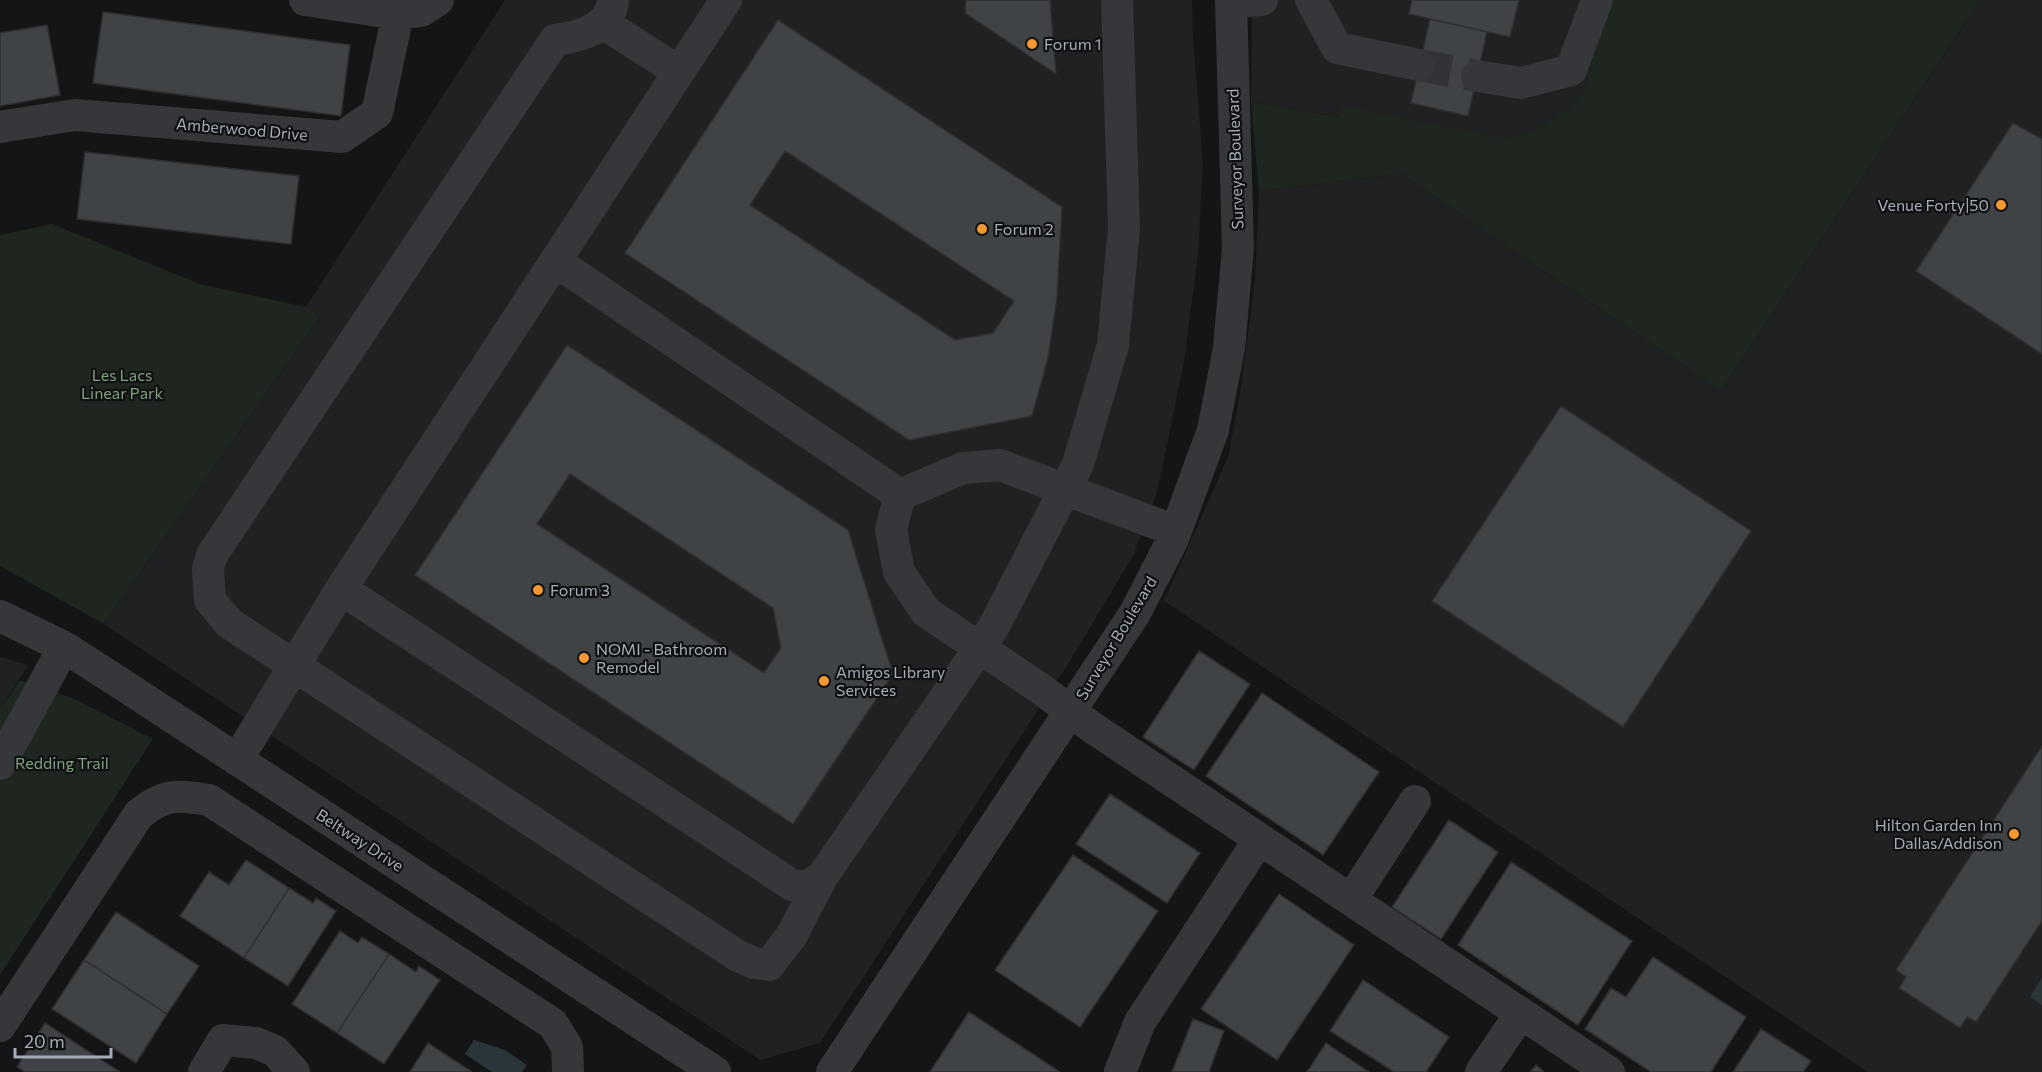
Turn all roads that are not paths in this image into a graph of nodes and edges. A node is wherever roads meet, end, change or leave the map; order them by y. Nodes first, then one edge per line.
1 (305, 0) edge
2 (438, 0) edge
3 (726, 0) edge
4 (1117, 0) edge
5 (1262, 0) edge
6 (1311, 0) edge
7 (1597, 0) edge
8 (1231, 1) edge
9 (608, 12) edge
10 (398, 14) junction
11 (1419, 65) tunnel mouth
12 (679, 72) junction
13 (1477, 76) tunnel mouth
14 (0, 127) edge
15 (555, 261) junction
16 (1065, 489) junction
17 (900, 495) junction
18 (1176, 531) junction
19 (341, 589) junction
20 (0, 616) edge
21 (64, 647) junction
22 (980, 647) junction
23 (295, 665) junction
24 (1071, 713) junction
25 (237, 760) junction
26 (0, 764) edge
27 (1415, 801) dead end
28 (1259, 840) junction
29 (822, 877) junction
30 (1351, 900) junction
31 (1521, 1013) junction
32 (0, 1026) edge
33 (204, 1072) edge
34 (294, 1072) edge
35 (568, 1072) edge
36 (716, 1072) edge
37 (832, 1072) edge
38 (1120, 1072) edge
39 (1481, 1072) edge
40 (1609, 1072) edge

1 - 10 street
2 - 10 street
3 - 12 street
4 - 16 street
5 - 8 street
6 - 11 street
7 - 13 street
8 - 18 street, Surveyor Boulevard
9 - 12 street
9 - 23 street
10 - 14 street, Amberwood Drive
12 - 15 street
15 - 17 street
15 - 19 street
16 - 17 street
16 - 18 street
16 - 22 street
17 - 22 street
18 - 24 street, Surveyor Boulevard
19 - 23 street
19 - 29 street
20 - 21 street, Beltway Drive
21 - 25 street, Beltway Drive
21 - 26 street
22 - 24 street
22 - 29 street
23 - 25 street
23 - 29 street
24 - 28 street
24 - 37 street, Surveyor Boulevard
25 - 36 street, Beltway Drive
27 - 30 street
28 - 30 street
28 - 38 street
30 - 31 street
31 - 39 street
31 - 40 street
32 - 35 street
33 - 34 street

